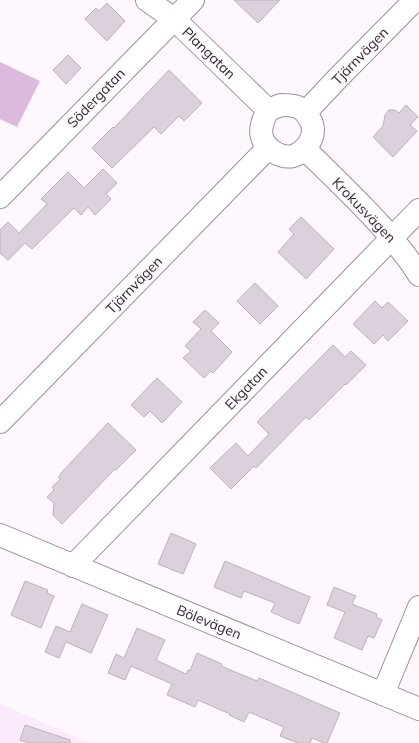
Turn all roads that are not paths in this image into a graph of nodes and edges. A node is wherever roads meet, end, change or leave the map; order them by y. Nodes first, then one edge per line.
1 (147, 0) edge
2 (193, 0) edge
3 (415, 0) edge
4 (174, 19) junction
5 (268, 110) junction
6 (306, 112) junction
7 (268, 148) junction
8 (305, 149) junction
9 (0, 197) edge
10 (419, 210) edge
11 (392, 238) junction
12 (419, 275) edge
13 (0, 422) edge
14 (0, 535) edge
15 (73, 566) junction
16 (419, 607) edge
17 (383, 694) junction
18 (419, 709) edge

1 - 4 street, Plangatan
2 - 4 street, Södergatan
3 - 6 street, Tjärnvägen
4 - 5 street, Plangatan
4 - 9 street, Södergatan
5 - 6 street
5 - 7 street
6 - 8 street
7 - 8 street
7 - 13 street, Tjärnvägen
8 - 11 street, Krokusvägen
10 - 11 street, Ekgatan
11 - 12 street, Krokusvägen
11 - 15 street, Ekgatan
14 - 15 street, Bölevägen
15 - 17 street, Bölevägen
16 - 17 street
17 - 18 street, Bölevägen

